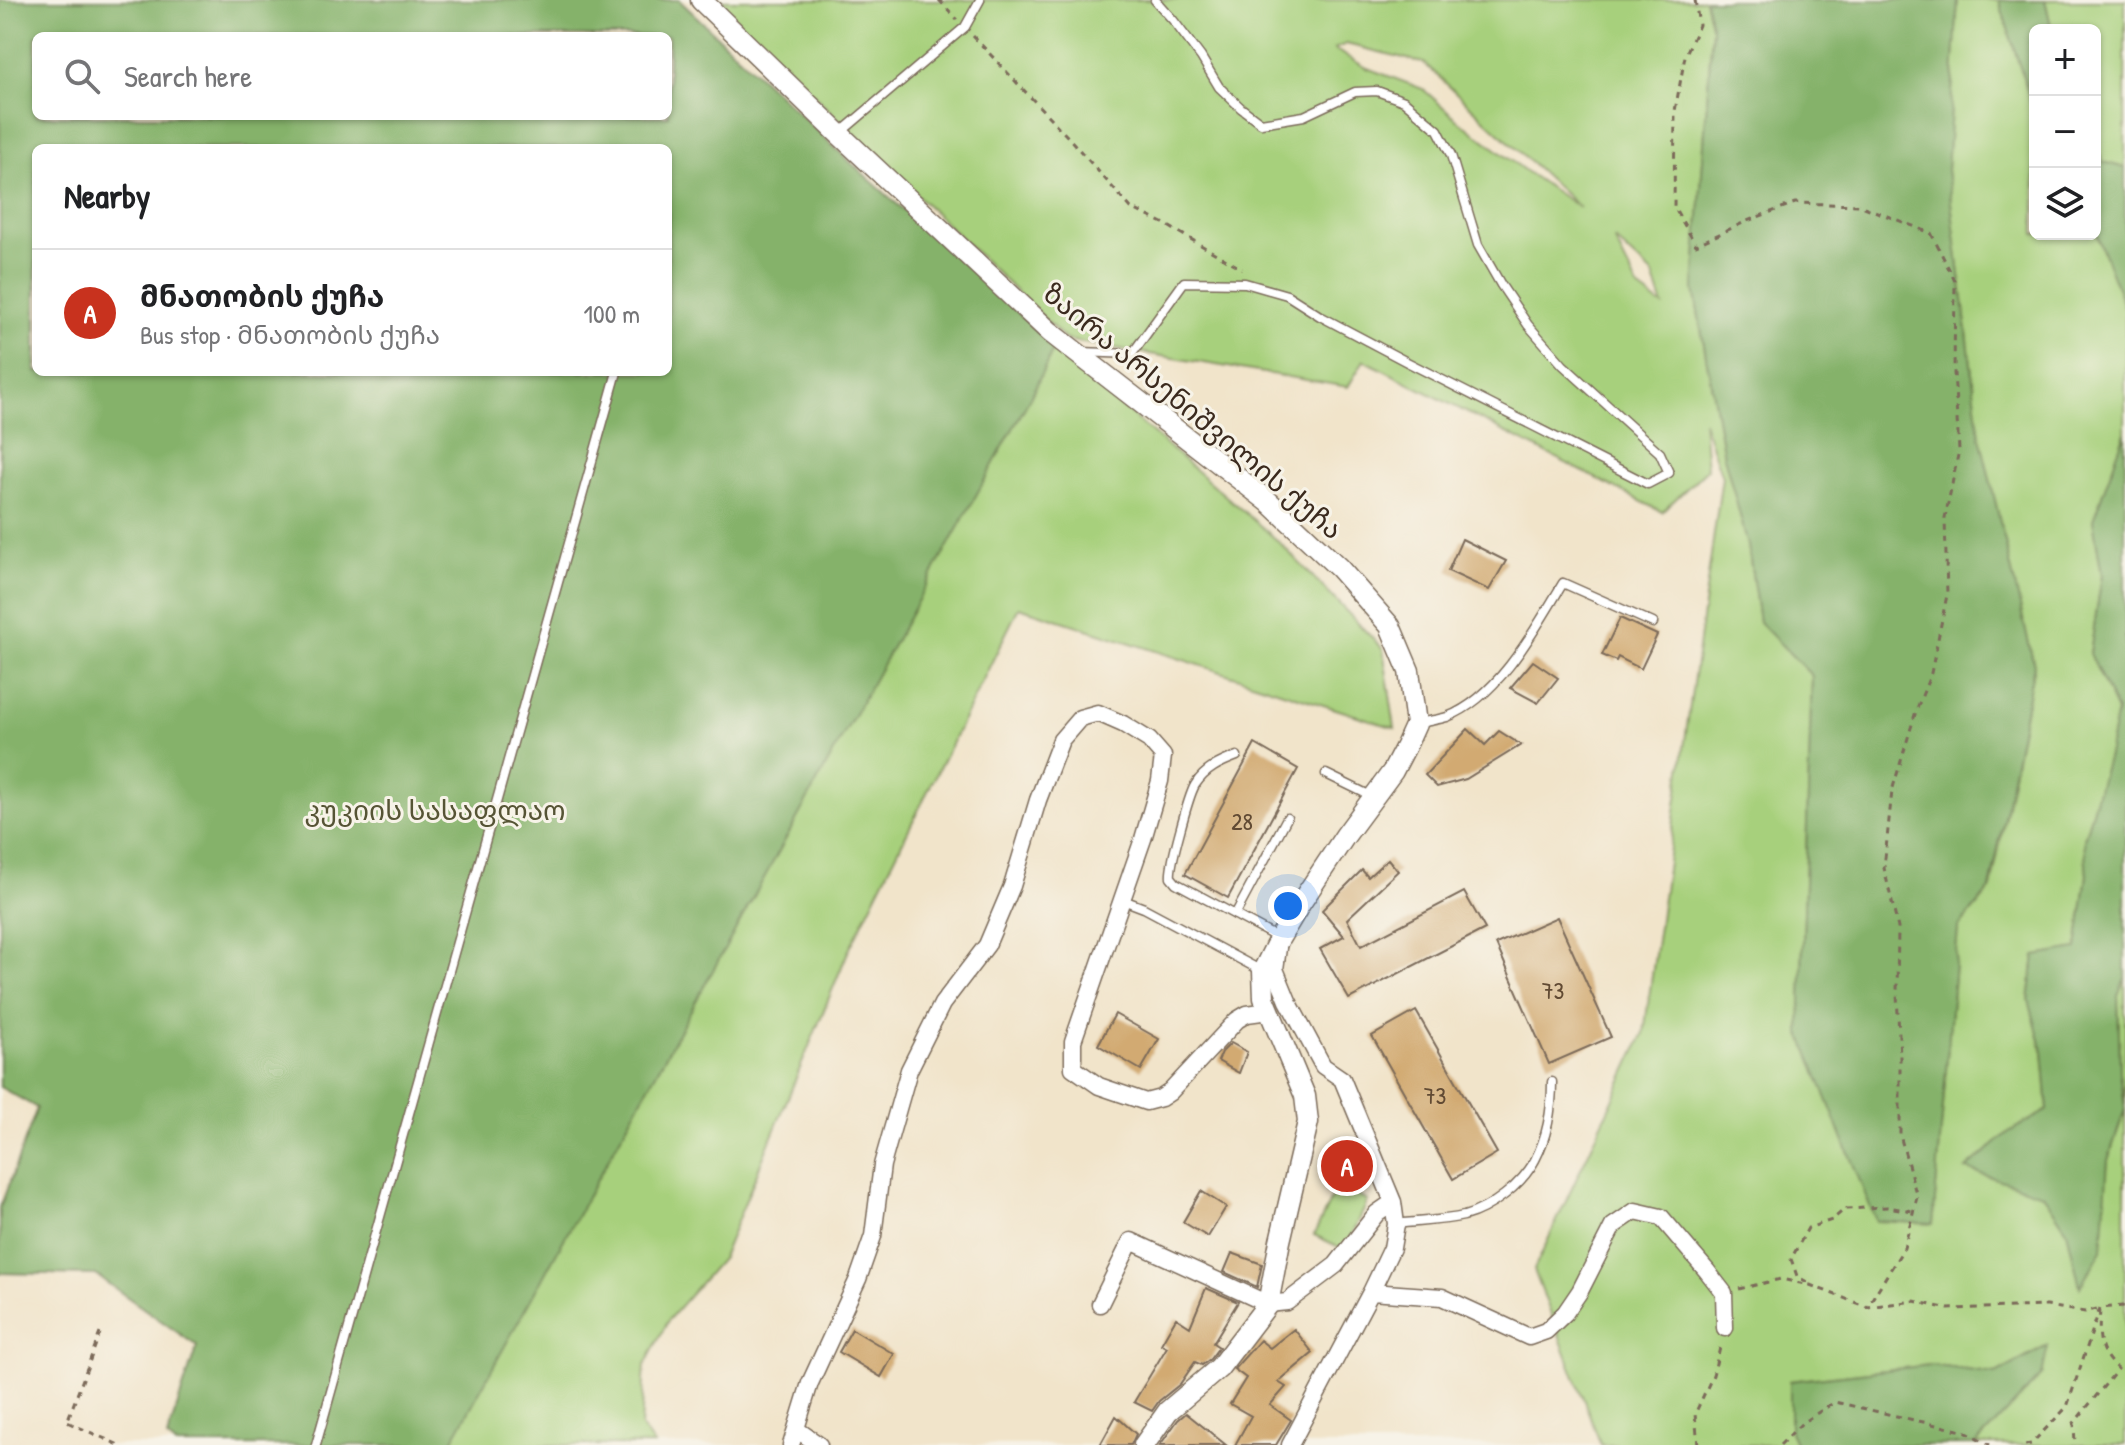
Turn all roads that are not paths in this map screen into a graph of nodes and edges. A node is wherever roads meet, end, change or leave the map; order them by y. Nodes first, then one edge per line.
1 (701, 0) edge
2 (980, 0) edge
3 (1155, 0) edge
4 (839, 134) junction
5 (1077, 351) junction
6 (616, 376) edge
7 (1653, 623) dead end
8 (1416, 724) junction
9 (1237, 756) dead end
10 (1326, 774) dead end
11 (1374, 798) junction
12 (1287, 818) dead end
13 (1123, 900) junction
14 (1235, 915) junction
15 (1279, 939) junction
16 (1263, 971) junction
17 (1269, 1011) junction
18 (1552, 1082) dead end
19 (1393, 1202) junction
20 (1396, 1224) junction
21 (1371, 1292) junction
22 (1100, 1304) dead end
23 (1268, 1304) junction
24 (1725, 1328) road end
25 (794, 1437) edge
26 (316, 1445) edge
27 (819, 1445) edge
28 (1144, 1445) edge
29 (1290, 1445) edge

1 - 4 street, ზაირა არსენიშვილის ქუჩა
2 - 4 lane
3 - 5 lane
4 - 5 street, ზაირა არსენიშვილის ქუჩა
5 - 8 street, ზაირა არსენიშვილის ქუჩა
6 - 26 lane
7 - 8 lane
8 - 11 street
9 - 14 lane
10 - 11 lane
11 - 15 street
12 - 14 lane
13 - 16 lane
13 - 17 street
13 - 25 street
14 - 15 lane
15 - 16 street
15 - 19 street
16 - 17 street
17 - 23 street
18 - 20 lane
19 - 20 street
19 - 23 street
20 - 21 street
21 - 24 street
21 - 29 street
22 - 23 street
23 - 28 street
25 - 27 street

